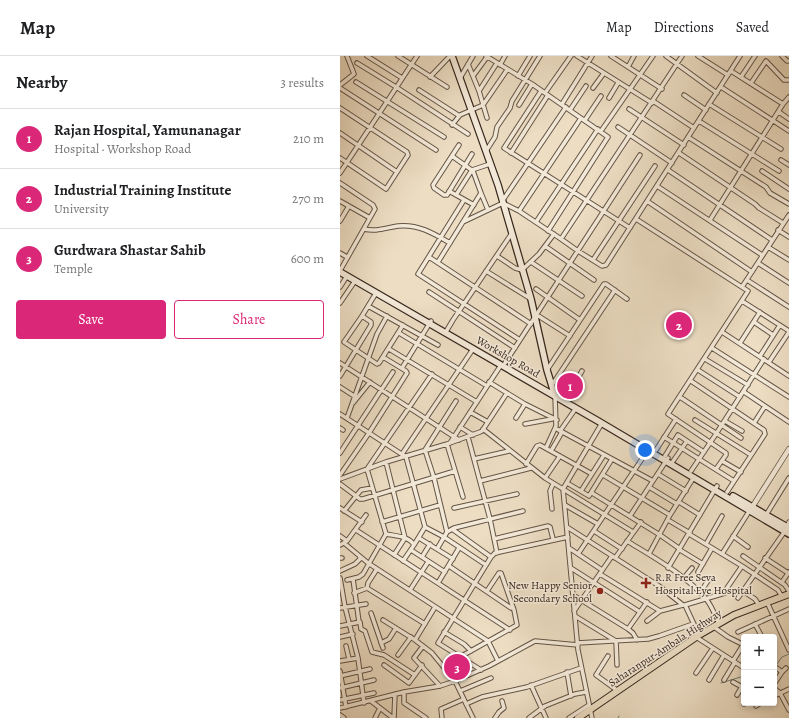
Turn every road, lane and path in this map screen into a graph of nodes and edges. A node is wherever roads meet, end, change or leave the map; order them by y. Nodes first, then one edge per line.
1 (347, 56) edge
2 (367, 56) edge
3 (398, 56) edge
4 (417, 56) edge
5 (451, 56) edge
6 (473, 56) edge
7 (486, 56) edge
8 (505, 56) edge
9 (530, 56) edge
10 (540, 56) edge
11 (571, 56) edge
12 (577, 56) edge
13 (592, 56) edge
14 (611, 56) edge
15 (634, 56) edge
16 (653, 56) edge
17 (666, 56) edge
18 (682, 56) edge
19 (698, 56) edge
20 (755, 56) edge
21 (782, 56) edge
22 (738, 57) edge
23 (789, 61) edge
24 (357, 63) dead end
25 (587, 63) junction
26 (411, 64) junction
27 (468, 64) junction
28 (498, 64) junction
29 (677, 64) junction
30 (628, 67) junction
31 (508, 70) junction
32 (731, 71) junction
33 (604, 73) junction
34 (639, 74) junction
35 (728, 75) junction
36 (474, 76) junction
37 (518, 76) junction
38 (430, 77) junction
39 (741, 77) junction
40 (402, 78) junction
41 (460, 79) junction
42 (525, 80) junction
43 (789, 80) edge
44 (356, 82) dead end
45 (618, 83) junction
46 (751, 83) junction
47 (532, 84) junction
48 (340, 85) edge
49 (586, 86) dead end
50 (396, 87) junction
51 (447, 87) dead end
52 (721, 87) junction
53 (340, 88) edge
54 (593, 88) dead end
55 (662, 89) junction
56 (419, 90) dead end
57 (630, 90) junction
58 (479, 91) junction
59 (541, 91) junction
60 (717, 92) junction
61 (547, 94) junction
62 (684, 95) dead end
63 (602, 96) dead end
64 (789, 97) edge
65 (609, 98) dead end
66 (387, 101) junction
67 (652, 102) junction
68 (562, 104) junction
69 (709, 104) junction
70 (783, 104) junction
71 (483, 105) junction
72 (519, 105) dead end
73 (566, 107) junction
74 (340, 108) edge
75 (629, 109) dead end
76 (570, 110) junction
77 (706, 110) junction
78 (471, 111) junction
79 (779, 112) junction
80 (379, 114) junction
81 (458, 116) junction
82 (487, 118) dead end
83 (642, 118) junction
84 (583, 119) junction
85 (789, 119) edge
86 (699, 121) junction
87 (773, 121) junction
88 (452, 124) junction
89 (618, 127) dead end
90 (369, 128) junction
91 (694, 128) junction
92 (599, 130) junction
93 (789, 130) edge
94 (340, 133) edge
95 (468, 134) dead end
96 (631, 135) junction
97 (444, 137) dead end
98 (688, 137) junction
99 (762, 138) junction
100 (359, 145) junction
101 (459, 145) dead end
102 (684, 145) junction
103 (781, 149) dead end
104 (436, 150) dead end
105 (486, 152) junction
106 (511, 153) junction
107 (679, 153) junction
108 (472, 154) dead end
109 (751, 154) junction
110 (640, 155) dead end
111 (452, 156) junction
112 (340, 158) edge
113 (781, 160) dead end
114 (347, 163) junction
115 (672, 163) junction
116 (490, 164) junction
117 (528, 164) junction
118 (465, 165) junction
119 (789, 165) edge
120 (655, 166) dead end
121 (472, 170) junction
122 (668, 170) junction
123 (741, 171) junction
124 (762, 171) dead end
125 (779, 171) dead end
126 (397, 172) junction
127 (340, 173) edge
128 (544, 174) junction
129 (340, 183) edge
130 (561, 184) junction
131 (657, 186) junction
132 (730, 187) junction
133 (789, 189) edge
134 (449, 191) junction
135 (573, 192) junction
136 (480, 193) junction
137 (456, 194) junction
138 (464, 200) junction
139 (340, 201) edge
140 (586, 201) junction
141 (647, 201) junction
142 (503, 202) junction
143 (720, 204) junction
144 (789, 204) edge
145 (474, 205) junction
146 (349, 206) junction
147 (488, 210) junction
148 (519, 211) junction
149 (603, 212) junction
150 (789, 214) edge
151 (370, 218) junction
152 (636, 218) junction
153 (710, 220) junction
154 (340, 221) edge
155 (463, 222) junction
156 (536, 222) junction
157 (619, 222) junction
158 (786, 222) edge
159 (630, 228) junction
160 (364, 229) junction
161 (548, 230) junction
162 (778, 230) junction
163 (512, 233) junction
164 (554, 234) junction
165 (441, 237) junction
166 (789, 237) edge
167 (561, 239) junction
168 (772, 240) junction
169 (450, 243) junction
170 (545, 246) junction
171 (768, 247) junction
172 (578, 251) junction
173 (340, 253) edge
174 (762, 255) junction
175 (497, 256) junction
176 (347, 257) junction
177 (429, 257) junction
178 (593, 260) junction
179 (789, 260) edge
180 (438, 262) junction
181 (532, 262) junction
182 (758, 263) junction
183 (570, 264) junction
184 (340, 269) edge
185 (522, 270) junction
186 (486, 271) junction
187 (340, 272) edge
188 (752, 272) junction
189 (347, 276) junction
190 (594, 280) dead end
191 (747, 280) junction
192 (354, 281) junction
193 (559, 281) junction
194 (789, 283) edge
195 (340, 287) edge
196 (742, 287) junction
197 (475, 288) junction
198 (536, 289) dead end
199 (614, 290) junction
200 (429, 292) dead end
201 (376, 293) junction
202 (582, 296) dead end
203 (531, 298) junction
204 (548, 298) junction
205 (627, 299) dead end
206 (742, 301) junction
207 (340, 303) edge
208 (464, 304) junction
209 (368, 306) junction
210 (789, 306) edge
211 (458, 312) junction
212 (760, 312) junction
213 (362, 316) junction
214 (387, 316) junction
215 (536, 316) junction
216 (580, 320) junction
217 (430, 322) junction
218 (754, 322) junction
219 (531, 324) junction
220 (780, 325) junction
221 (403, 326) junction
222 (447, 330) junction
223 (789, 331) edge
224 (722, 332) junction
225 (399, 333) junction
226 (773, 335) junction
227 (422, 336) junction
228 (570, 336) junction
229 (520, 340) junction
230 (740, 343) junction
231 (417, 344) junction
232 (438, 345) dead end
233 (515, 348) junction
234 (712, 348) junction
235 (388, 349) junction
236 (473, 349) junction
237 (356, 350) junction
238 (760, 356) junction
239 (383, 357) junction
240 (368, 358) junction
241 (705, 359) junction
242 (764, 359) junction
243 (407, 360) junction
244 (769, 362) junction
245 (340, 363) edge
246 (503, 364) junction
247 (346, 367) junction
248 (402, 368) junction
249 (459, 370) junction
250 (548, 370) junction
251 (698, 370) junction
252 (582, 371) dead end
253 (393, 372) dead end
254 (432, 374) junction
255 (754, 375) junction
256 (789, 375) edge
257 (340, 376) edge
258 (362, 376) junction
259 (690, 381) junction
260 (370, 382) junction
261 (488, 384) junction
262 (448, 385) junction
263 (552, 385) junction
264 (748, 385) junction
265 (340, 387) edge
266 (382, 389) junction
267 (744, 392) junction
268 (507, 393) junction
269 (555, 394) junction
270 (354, 396) junction
271 (393, 396) junction
272 (680, 397) junction
273 (740, 397) junction
274 (789, 397) edge
275 (566, 398) junction
276 (456, 401) dead end
277 (476, 402) junction
278 (525, 404) junction
279 (351, 405) junction
280 (765, 406) junction
281 (410, 408) junction
282 (576, 408) junction
283 (733, 409) junction
284 (470, 412) junction
285 (340, 414) edge
286 (347, 418) junction
287 (426, 418) junction
288 (516, 418) dead end
289 (676, 419) junction
290 (555, 420) junction
291 (695, 420) dead end
292 (725, 421) junction
293 (488, 422) junction
294 (789, 422) edge
295 (754, 423) junction
296 (525, 424) dead end
297 (602, 424) junction
298 (358, 425) junction
299 (722, 426) junction
300 (439, 427) junction
301 (460, 427) junction
302 (555, 428) junction
303 (483, 429) junction
304 (561, 432) junction
305 (742, 432) dead end
306 (369, 433) junction
307 (716, 434) junction
308 (473, 435) junction
309 (454, 437) junction
310 (468, 437) junction
311 (664, 437) junction
312 (741, 438) dead end
313 (459, 440) junction
314 (687, 441) junction
315 (673, 442) junction
316 (711, 442) junction
317 (386, 443) junction
318 (449, 444) junction
319 (589, 447) junction
320 (546, 448) junction
321 (682, 448) junction
322 (649, 449) junction
323 (425, 450) junction
324 (656, 450) junction
325 (789, 450) edge
326 (509, 451) junction
327 (551, 451) junction
328 (704, 452) junction
329 (340, 453) edge
330 (402, 454) junction
331 (604, 455) junction
332 (751, 455) junction
333 (560, 456) junction
334 (406, 457) junction
335 (612, 459) junction
336 (700, 459) junction
337 (474, 460) junction
338 (669, 460) junction
339 (722, 461) junction
340 (386, 462) junction
341 (526, 464) junction
342 (577, 465) junction
343 (531, 468) junction
344 (716, 469) junction
345 (367, 470) junction
346 (634, 470) junction
347 (455, 471) junction
348 (691, 471) junction
349 (740, 472) junction
350 (592, 474) junction
351 (658, 474) junction
352 (340, 475) edge
353 (603, 475) junction
354 (694, 477) junction
355 (434, 478) junction
356 (545, 478) junction
357 (789, 478) edge
358 (340, 479) edge
359 (480, 481) junction
360 (653, 481) junction
361 (734, 481) junction
362 (567, 483) junction
363 (340, 484) edge
364 (414, 484) junction
365 (553, 484) junction
366 (622, 487) junction
367 (649, 487) junction
368 (372, 488) junction
369 (716, 488) junction
370 (563, 489) junction
371 (394, 490) junction
372 (581, 491) junction
373 (686, 491) junction
374 (727, 492) junction
375 (592, 493) junction
376 (517, 494) dead end
377 (356, 496) junction
378 (375, 496) junction
379 (462, 497) dead end
380 (641, 498) junction
381 (485, 502) junction
382 (678, 503) junction
383 (611, 504) junction
384 (440, 505) junction
385 (565, 505) junction
386 (340, 508) edge
387 (454, 508) dead end
388 (552, 509) dead end
389 (751, 509) junction
390 (344, 511) junction
391 (420, 511) junction
392 (523, 511) dead end
393 (700, 514) junction
394 (766, 514) junction
395 (366, 515) dead end
396 (604, 515) junction
397 (670, 515) junction
398 (630, 516) junction
399 (722, 516) dead end
400 (400, 517) junction
401 (490, 519) junction
402 (668, 520) junction
403 (362, 522) junction
404 (382, 522) junction
405 (640, 522) junction
406 (598, 524) junction
407 (425, 527) junction
408 (567, 528) junction
409 (788, 528) edge
410 (452, 529) junction
411 (356, 530) junction
412 (594, 531) junction
413 (447, 532) junction
414 (633, 532) junction
415 (386, 534) junction
416 (660, 534) junction
417 (689, 534) junction
418 (340, 536) edge
419 (733, 536) junction
420 (444, 537) junction
421 (568, 537) junction
422 (405, 538) junction
423 (419, 538) junction
424 (553, 539) junction
425 (494, 540) junction
426 (587, 540) junction
427 (627, 541) junction
428 (346, 542) junction
429 (430, 544) junction
430 (706, 544) junction
431 (340, 545) edge
432 (379, 545) junction
433 (414, 545) junction
434 (748, 547) dead end
435 (460, 548) junction
436 (569, 548) junction
437 (712, 548) junction
438 (437, 549) junction
439 (622, 549) junction
440 (680, 549) junction
441 (411, 550) junction
442 (497, 553) junction
443 (578, 554) junction
444 (649, 554) junction
445 (722, 554) junction
446 (394, 555) junction
447 (743, 556) dead end
448 (360, 557) junction
449 (422, 557) junction
450 (491, 557) junction
451 (614, 557) junction
452 (765, 558) junction
453 (453, 559) junction
454 (403, 561) junction
455 (428, 562) junction
456 (368, 563) junction
457 (703, 564) junction
458 (486, 565) junction
459 (449, 566) junction
460 (742, 566) junction
461 (759, 567) junction
462 (571, 568) junction
463 (668, 568) junction
464 (692, 568) dead end
465 (377, 569) junction
466 (340, 570) edge
467 (602, 570) junction
468 (445, 572) junction
469 (698, 572) dead end
470 (422, 573) junction
471 (789, 573) edge
472 (600, 574) junction
473 (755, 574) junction
474 (340, 578) edge
475 (352, 579) junction
476 (683, 579) junction
477 (709, 579) dead end
478 (347, 580) dead end
479 (782, 582) junction
480 (438, 583) junction
481 (475, 583) junction
482 (593, 583) junction
483 (367, 588) junction
484 (727, 588) dead end
485 (410, 590) junction
486 (487, 591) junction
487 (743, 591) junction
488 (354, 593) junction
489 (700, 593) junction
490 (725, 593) dead end
491 (789, 593) edge
492 (573, 594) junction
493 (342, 597) edge
494 (782, 597) junction
495 (738, 598) dead end
496 (706, 599) junction
497 (464, 600) junction
498 (582, 600) junction
499 (647, 602) junction
500 (767, 602) junction
501 (366, 604) dead end
502 (684, 605) junction
503 (759, 605) junction
504 (357, 606) junction
505 (345, 607) junction
506 (436, 607) junction
507 (340, 608) edge
508 (512, 608) junction
509 (789, 609) edge
510 (660, 611) junction
511 (640, 612) junction
512 (371, 613) dead end
513 (574, 614) junction
514 (773, 616) junction
515 (453, 618) junction
516 (383, 620) dead end
517 (647, 621) dead end
518 (359, 622) junction
519 (350, 624) junction
520 (425, 624) junction
521 (693, 624) junction
522 (755, 624) junction
523 (716, 625) junction
524 (340, 626) edge
525 (396, 628) junction
526 (628, 629) junction
527 (510, 630) junction
528 (444, 632) junction
529 (738, 632) dead end
530 (353, 634) junction
531 (760, 634) edge
532 (698, 636) junction
533 (340, 637) edge
534 (411, 637) junction
535 (415, 640) junction
536 (637, 640) junction
537 (488, 641) junction
538 (616, 641) junction
539 (381, 643) junction
540 (578, 644) junction
541 (741, 644) edge
542 (346, 646) dead end
543 (423, 646) junction
544 (383, 648) dead end
545 (713, 648) junction
546 (741, 650) edge
547 (789, 650) edge
548 (471, 651) junction
549 (398, 655) dead end
550 (724, 655) junction
551 (608, 656) dead end
552 (460, 657) junction
553 (358, 658) junction
554 (349, 659) junction
555 (340, 661) edge
556 (498, 661) junction
557 (734, 661) junction
558 (384, 665) dead end
559 (422, 665) junction
560 (617, 665) dead end
561 (741, 666) edge
562 (370, 668) dead end
563 (581, 668) junction
564 (777, 668) edge
565 (786, 668) dead end
566 (481, 670) junction
567 (340, 671) edge
568 (360, 671) junction
569 (567, 672) junction
570 (782, 672) junction
571 (696, 673) dead end
572 (340, 676) edge
573 (415, 676) junction
574 (491, 678) dead end
575 (374, 680) dead end
576 (709, 680) dead end
577 (724, 680) dead end
578 (777, 680) edge
579 (455, 681) junction
580 (733, 682) dead end
581 (362, 683) junction
582 (741, 684) edge
583 (531, 685) junction
584 (440, 686) junction
585 (341, 688) edge
586 (741, 688) edge
587 (789, 689) edge
588 (460, 690) junction
589 (777, 690) edge
590 (618, 691) junction
591 (404, 692) junction
592 (586, 692) junction
593 (374, 693) dead end
594 (780, 693) junction
595 (395, 694) junction
596 (777, 694) edge
597 (363, 695) junction
598 (737, 695) dead end
599 (571, 696) junction
600 (345, 699) junction
601 (464, 699) junction
602 (340, 700) edge
603 (371, 701) junction
604 (502, 701) dead end
605 (364, 703) junction
606 (466, 704) junction
607 (346, 707) junction
608 (340, 708) edge
609 (380, 708) junction
610 (589, 708) junction
611 (541, 709) junction
612 (789, 710) edge
613 (340, 716) edge
614 (471, 717) edge
615 (344, 718) edge
616 (375, 718) edge
617 (394, 718) edge
618 (426, 718) edge
619 (442, 718) edge
620 (495, 718) edge
621 (529, 718) edge
622 (546, 718) edge
623 (569, 718) edge
624 (578, 718) edge
625 (592, 718) edge

1 - 48 street
2 - 40 street
3 - 26 street
4 - 26 street
5 - 38 street
5 - 41 main road
6 - 27 street
7 - 28 street
7 - 36 street
8 - 28 street
9 - 37 street
10 - 42 street
11 - 61 street
12 - 25 street
13 - 25 street
14 - 30 street
15 - 30 street
16 - 34 street
17 - 29 street
18 - 29 street
19 - 35 street
20 - 39 street
21 - 23 street
22 - 32 street
24 - 50 street
25 - 33 street
25 - 68 street
26 - 38 street
26 - 40 street
27 - 36 street
27 - 41 street
28 - 31 street
28 - 58 street
29 - 55 street
29 - 60 street
30 - 34 street
31 - 37 street
31 - 71 street
32 - 35 street
32 - 39 street
33 - 45 street
33 - 54 street
34 - 55 street
34 - 57 street
35 - 52 street
36 - 58 street
37 - 42 street
38 - 51 street
39 - 46 street
40 - 50 street
41 - 78 main road
42 - 47 street
42 - 105 street
43 - 46 street
44 - 66 street
45 - 57 street
45 - 65 street
46 - 70 street
47 - 59 street
47 - 72 street
49 - 76 street
50 - 66 street
50 - 88 street
52 - 60 street
52 - 87 street
53 - 80 street
55 - 67 street
56 - 81 street
57 - 67 street
57 - 92 street
58 - 71 street
59 - 61 street
59 - 106 street
60 - 69 street
61 - 68 street
61 - 106 street
62 - 77 street
63 - 84 street
64 - 70 street
66 - 80 street
66 - 97 street
67 - 83 street
67 - 91 street
68 - 73 street
69 - 77 street
69 - 99 street
70 - 79 street
71 - 78 street
71 - 82 street
73 - 76 street
73 - 117 street
74 - 90 street
75 - 83 street
76 - 84 street
77 - 86 street
78 - 81 street
78 - 105 main road
79 - 85 street
79 - 87 street
80 - 90 street
80 - 104 street
81 - 88 street
83 - 96 street
83 - 102 street
84 - 92 street
84 - 128 street
86 - 91 street
86 - 109 street
87 - 93 street
87 - 99 street
88 - 95 street
89 - 96 street
90 - 100 street
90 - 126 street
91 - 98 street
92 - 130 street
92 - 135 street
94 - 100 street
96 - 115 street
96 - 140 street
98 - 102 street
98 - 123 street
99 - 103 street
99 - 109 street
100 - 114 street
100 - 126 street
101 - 111 street
102 - 107 street
105 - 116 main road
106 - 117 street
107 - 115 street
107 - 132 street
108 - 118 street
109 - 123 street
109 - 125 street
110 - 149 street
111 - 118 street
111 - 134 street
112 - 114 street
113 - 119 street
114 - 126 street
114 - 127 street
115 - 122 street
116 - 121 street
116 - 142 main road
117 - 128 street
117 - 142 street
118 - 121 street
118 - 134 street
120 - 157 street
121 - 136 street
121 - 137 street
122 - 131 street
122 - 143 street
123 - 132 street
123 - 144 street
124 - 133 street
128 - 130 street
128 - 148 street
129 - 151 street
130 - 135 street
130 - 156 street
131 - 141 street
131 - 153 street
132 - 143 street
132 - 158 street
134 - 137 street
135 - 140 street
135 - 161 street
136 - 145 street
136 - 147 street
137 - 138 street
138 - 145 street
138 - 165 street
139 - 146 street
140 - 149 street
140 - 167 street
141 - 152 street
141 - 188 street
142 - 147 street
142 - 148 street
142 - 163 main road
143 - 153 street
143 - 168 street
145 - 155 street
146 - 151 street
146 - 154 street
147 - 155 street
148 - 156 street
149 - 157 street
149 - 172 street
150 - 158 street
151 - 160 street
152 - 159 street
152 - 196 street
153 - 174 street
155 - 169 street
156 - 161 street
157 - 159 street
157 - 178 street
158 - 162 street
159 - 178 street
160 - 165 street
160 - 176 street
161 - 164 street
162 - 166 street
162 - 168 street
163 - 175 street
163 - 185 main road
164 - 167 street
164 - 170 street
165 - 169 street
165 - 177 street
167 - 172 street
168 - 171 street
169 - 180 street
170 - 181 street
170 - 183 street
171 - 174 street
171 - 179 street
172 - 178 street
172 - 183 street
173 - 176 street
174 - 182 street
175 - 185 street
175 - 186 street
176 - 184 street
177 - 180 street
177 - 208 street
180 - 197 street
181 - 185 street
181 - 193 street
182 - 188 street
182 - 194 street
183 - 190 street
183 - 193 street
184 - 217 main road, Workshop Road
185 - 203 main road
186 - 197 street
186 - 203 street
187 - 189 main road, Workshop Road
188 - 191 street
189 - 192 main road, Workshop Road
189 - 195 street
191 - 196 street
191 - 210 street
192 - 201 main road, Workshop Road
192 - 207 street
193 - 202 street
193 - 204 street
196 - 206 street
197 - 208 street
197 - 219 street
198 - 204 street
199 - 205 street
199 - 216 street
199 - 263 street
200 - 211 street
201 - 209 street
201 - 217 main road, Workshop Road
203 - 215 main road
204 - 215 street
204 - 216 street
206 - 212 street
206 - 224 street
208 - 211 street
208 - 229 street
209 - 213 street
209 - 214 street
211 - 222 street
211 - 233 street
212 - 218 street
212 - 220 street
213 - 237 street
213 - 237 street
214 - 221 street
214 - 240 street
215 - 219 street
215 - 228 street
215 - 250 main road
216 - 228 street
217 - 222 main road, Workshop Road
217 - 227 street
217 - 236 main road, Workshop Road
218 - 226 street
218 - 230 street
219 - 229 street
220 - 223 street
220 - 226 street
221 - 225 street
221 - 227 street
222 - 246 main road, Workshop Road
223 - 244 street
224 - 230 street
224 - 234 street
225 - 231 street
225 - 235 street
226 - 238 street
227 - 231 street
227 - 232 street
228 - 250 street
229 - 233 street
230 - 238 street
231 - 243 street
231 - 249 street
233 - 246 street
234 - 241 street
234 - 255 street
235 - 239 street
235 - 243 street
236 - 246 main road, Workshop Road
236 - 249 street
237 - 240 street
237 - 247 street
238 - 242 street
239 - 240 street
239 - 248 street
240 - 258 street
241 - 251 street
241 - 264 street
242 - 244 street
242 - 255 street
243 - 248 street
243 - 254 street
244 - 256 street
245 - 247 street
246 - 261 street
246 - 269 main road, Workshop Road
247 - 257 street
247 - 258 street
248 - 271 street
249 - 261 street
249 - 262 street
250 - 263 main road
251 - 259 street
251 - 273 street
252 - 275 street
253 - 266 street
254 - 262 street
254 - 281 street
255 - 264 street
255 - 274 street
258 - 260 street
258 - 270 street
259 - 272 street
259 - 283 street
260 - 266 street
260 - 279 street
261 - 268 street
261 - 277 street
262 - 277 street
262 - 287 street
263 - 269 main road
264 - 267 street
265 - 270 street
266 - 271 street
266 - 298 street
267 - 273 street
267 - 280 street
268 - 278 street
268 - 293 street
269 - 275 main road, Workshop Road
269 - 282 main road, Workshop Road
269 - 290 street
270 - 279 street
271 - 281 street
271 - 306 street
272 - 289 street
272 - 299 street
273 - 283 street
275 - 322 main road, Workshop Road
276 - 300 street
277 - 284 street
278 - 288 street
278 - 290 street
279 - 286 street
280 - 294 street
280 - 295 street
281 - 287 street
281 - 317 street
282 - 297 main road, Workshop Road
282 - 304 street
283 - 292 street
283 - 295 street
284 - 293 street
284 - 301 street
285 - 286 street
286 - 298 street
287 - 300 street
287 - 330 street
289 - 311 street
289 - 316 street
290 - 296 street
290 - 302 street
291 - 307 street
292 - 299 street
292 - 305 street
293 - 303 street
295 - 332 street
297 - 319 street
297 - 322 main road, Workshop Road
298 - 306 street
298 - 329 street
299 - 307 street
299 - 312 street
300 - 309 street
300 - 323 street
301 - 308 street
301 - 309 street
302 - 304 street
302 - 320 street
303 - 308 street
303 - 326 street
304 - 319 street
304 - 327 street
306 - 317 street
306 - 352 street
307 - 316 street
307 - 332 street
308 - 310 street
309 - 313 street
309 - 318 street
310 - 313 street
310 - 337 street
311 - 315 street
311 - 324 street
313 - 318 street
314 - 315 street
314 - 321 street
314 - 328 street
315 - 321 street
315 - 338 street
316 - 328 street
316 - 339 street
317 - 330 street
317 - 345 street
318 - 323 street
318 - 347 street
319 - 331 street
319 - 342 street
320 - 327 street
320 - 341 street
321 - 336 street
321 - 338 street
322 - 324 main road, Workshop Road
322 - 338 main road, Workshop Road
322 - 346 street
323 - 334 street
323 - 355 street
324 - 338 main road, Workshop Road
325 - 389 street
326 - 337 street
326 - 341 street
327 - 333 street
328 - 336 street
330 - 334 street
331 - 335 street
331 - 350 street
332 - 349 street
333 - 342 street
333 - 356 street
334 - 340 street
334 - 364 street
335 - 346 street
335 - 353 street
336 - 344 street
336 - 348 street
337 - 359 street
338 - 348 main road, Workshop Road
338 - 351 street
338 - 354 main road, Workshop Road
339 - 344 street
339 - 349 street
340 - 345 street
340 - 371 street
341 - 343 street
342 - 350 street
342 - 362 street
343 - 356 street
343 - 359 street
344 - 361 street
345 - 358 street
345 - 368 street
346 - 360 street
346 - 366 street
347 - 355 street
347 - 379 street
348 - 369 main road, Workshop Road
349 - 361 street
350 - 372 street
351 - 360 street
351 - 373 street
353 - 366 street
353 - 375 street
354 - 369 main road, Workshop Road
354 - 373 street
355 - 364 street
355 - 384 street
356 - 365 street
357 - 394 street
359 - 381 street
360 - 367 street
361 - 374 street
362 - 370 street
362 - 372 street
363 - 377 street
364 - 371 street
364 - 391 street
365 - 370 street
365 - 388 street
366 - 380 street
366 - 383 street
367 - 380 street
367 - 382 street
368 - 377 street
368 - 378 street
369 - 374 main road, Workshop Road
369 - 389 main road, Workshop Road
369 - 393 street
370 - 385 street
370 - 396 street
371 - 378 street
371 - 400 street
372 - 375 street
373 - 382 street
374 - 389 main road, Workshop Road
375 - 383 street
376 - 381 street
377 - 378 street
377 - 390 street
378 - 404 street
380 - 397 street
380 - 398 street
381 - 387 street
381 - 401 street
382 - 393 street
382 - 397 street
383 - 396 street
383 - 398 street
384 - 391 street
384 - 413 street
385 - 406 street
385 - 408 street
386 - 390 street
389 - 394 main road, Workshop Road
389 - 409 main road, Workshop Road
389 - 419 street
390 - 403 street
391 - 400 street
391 - 407 street
392 - 401 street
393 - 417 street
394 - 409 main road, Workshop Road
395 - 403 street
396 - 406 street
396 - 414 street
397 - 402 street
398 - 405 street
399 - 430 street
400 - 404 street
400 - 422 street
401 - 410 street
401 - 425 street
402 - 416 street
402 - 417 street
403 - 411 street
404 - 415 street
405 - 414 street
405 - 416 street
406 - 412 street
407 - 420 street
407 - 423 street
408 - 421 street
408 - 426 street
409 - 452 street
410 - 413 street
410 - 450 street
411 - 428 street
411 - 432 street
412 - 426 street
412 - 439 street
413 - 420 street
414 - 427 street
415 - 422 street
415 - 432 street
416 - 440 street
416 - 444 street
417 - 430 street
417 - 440 street
418 - 428 street
419 - 434 street
419 - 445 street
420 - 435 street
420 - 438 street
421 - 424 street
421 - 436 street
422 - 433 street
422 - 446 street
423 - 429 street
423 - 433 street
424 - 425 street
424 - 442 street
425 - 442 street
426 - 443 street
426 - 451 street
427 - 439 street
427 - 444 street
428 - 431 street
428 - 448 street
429 - 438 street
429 - 449 street
430 - 437 street
432 - 446 street
432 - 456 street
433 - 441 street
435 - 453 street
435 - 458 street
436 - 443 street
436 - 462 street
437 - 445 street
437 - 457 street
438 - 453 street
439 - 451 street
440 - 457 street
440 - 463 street
441 - 449 street
441 - 454 street
442 - 450 street
443 - 467 street
444 - 463 street
445 - 460 street
446 - 454 street
447 - 461 street
448 - 456 street
448 - 466 street
449 - 455 street
450 - 458 street
451 - 467 street
451 - 502 street
452 - 461 street
452 - 471 street
453 - 459 street
454 - 470 street
455 - 468 street
455 - 470 street
456 - 465 street
456 - 475 street
457 - 469 street
458 - 481 street
459 - 468 street
459 - 481 street
460 - 473 street
460 - 484 street
461 - 473 street
461 - 479 street
462 - 482 street
462 - 492 street
463 - 476 street
464 - 476 street
465 - 483 street
465 - 485 street
467 - 472 street
468 - 480 street
470 - 480 street
470 - 485 street
471 - 479 street
472 - 482 street
472 - 499 street
473 - 487 street
473 - 494 street
474 - 493 street
475 - 478 street
475 - 488 street
476 - 489 street
477 - 489 street
479 - 491 street
480 - 497 street
481 - 486 street
481 - 497 street
482 - 498 street
482 - 511 street
483 - 488 street
483 - 520 street
485 - 506 street
486 - 508 street
486 - 508 street
487 - 495 street
487 - 503 street
488 - 504 street
489 - 496 street
490 - 496 street
491 - 494 main road, Saharanpur-Ambala Highway
492 - 498 street
492 - 513 street
493 - 505 street
494 - 500 main road, Saharanpur-Ambala Highway
496 - 502 street
496 - 523 street
497 - 515 street
497 - 527 street
498 - 513 street
498 - 526 street
499 - 510 street
499 - 511 street
500 - 503 main road, Saharanpur-Ambala Highway
500 - 514 street
501 - 504 street
502 - 510 street
502 - 521 street
503 - 523 main road, Saharanpur-Ambala Highway
504 - 505 street
504 - 518 street
505 - 507 street
505 - 519 street
506 - 515 street
506 - 520 street
508 - 527 street
509 - 514 street
510 - 517 street
511 - 526 street
512 - 539 street
513 - 538 street
513 - 540 street
514 - 522 street
514 - 547 street
515 - 528 street
515 - 537 street
516 - 525 street
518 - 519 street
518 - 573 street
519 - 524 street
519 - 530 street
520 - 535 street
521 - 532 street
521 - 536 street
522 - 529 street
522 - 531 street
523 - 532 main road, Saharanpur-Ambala Highway
523 - 541 street
525 - 534 street
525 - 539 street
526 - 536 street
527 - 537 street
528 - 548 street
528 - 552 street
530 - 533 street
530 - 553 street
532 - 545 street
532 - 590 main road, Saharanpur-Ambala Highway
534 - 535 street
534 - 549 street
535 - 543 street
536 - 538 street
537 - 548 street
537 - 556 street
538 - 540 street
538 - 560 street
539 - 544 street
540 - 556 street
540 - 563 street
542 - 554 street
543 - 559 street
543 - 579 street
545 - 550 street
545 - 571 street
546 - 557 street
548 - 552 street
550 - 557 street
550 - 576 street
551 - 590 street
552 - 566 street
553 - 554 street
553 - 568 street
554 - 555 street
556 - 566 street
557 - 561 street
557 - 577 street
558 - 573 street
559 - 573 street
559 - 584 street
562 - 568 street
563 - 569 street
563 - 592 street
564 - 570 street
565 - 570 street
566 - 579 street
567 - 572 street
568 - 572 street
568 - 581 street
569 - 583 street
569 - 599 street
570 - 578 street
572 - 585 street
574 - 588 street
575 - 581 street
579 - 584 street
579 - 588 street
580 - 582 street
581 - 585 street
581 - 597 street
583 - 606 street
583 - 611 street
584 - 591 street
585 - 600 street
586 - 598 street
587 - 594 street
588 - 601 street
589 - 594 street
590 - 610 main road, Saharanpur-Ambala Highway
591 - 595 street
591 - 618 street
592 - 599 street
592 - 610 street
593 - 597 street
594 - 596 street
594 - 612 street
595 - 603 street
595 - 617 street
597 - 600 street
597 - 605 street
599 - 611 street
600 - 602 street
600 - 607 street
601 - 606 street
601 - 619 street
603 - 605 street
603 - 609 street
604 - 620 street
605 - 607 street
606 - 614 street
607 - 608 street
609 - 616 street
609 - 617 street
610 - 623 street
610 - 624 main road, Saharanpur-Ambala Highway
610 - 625 street
611 - 621 street
611 - 622 street
613 - 615 street

